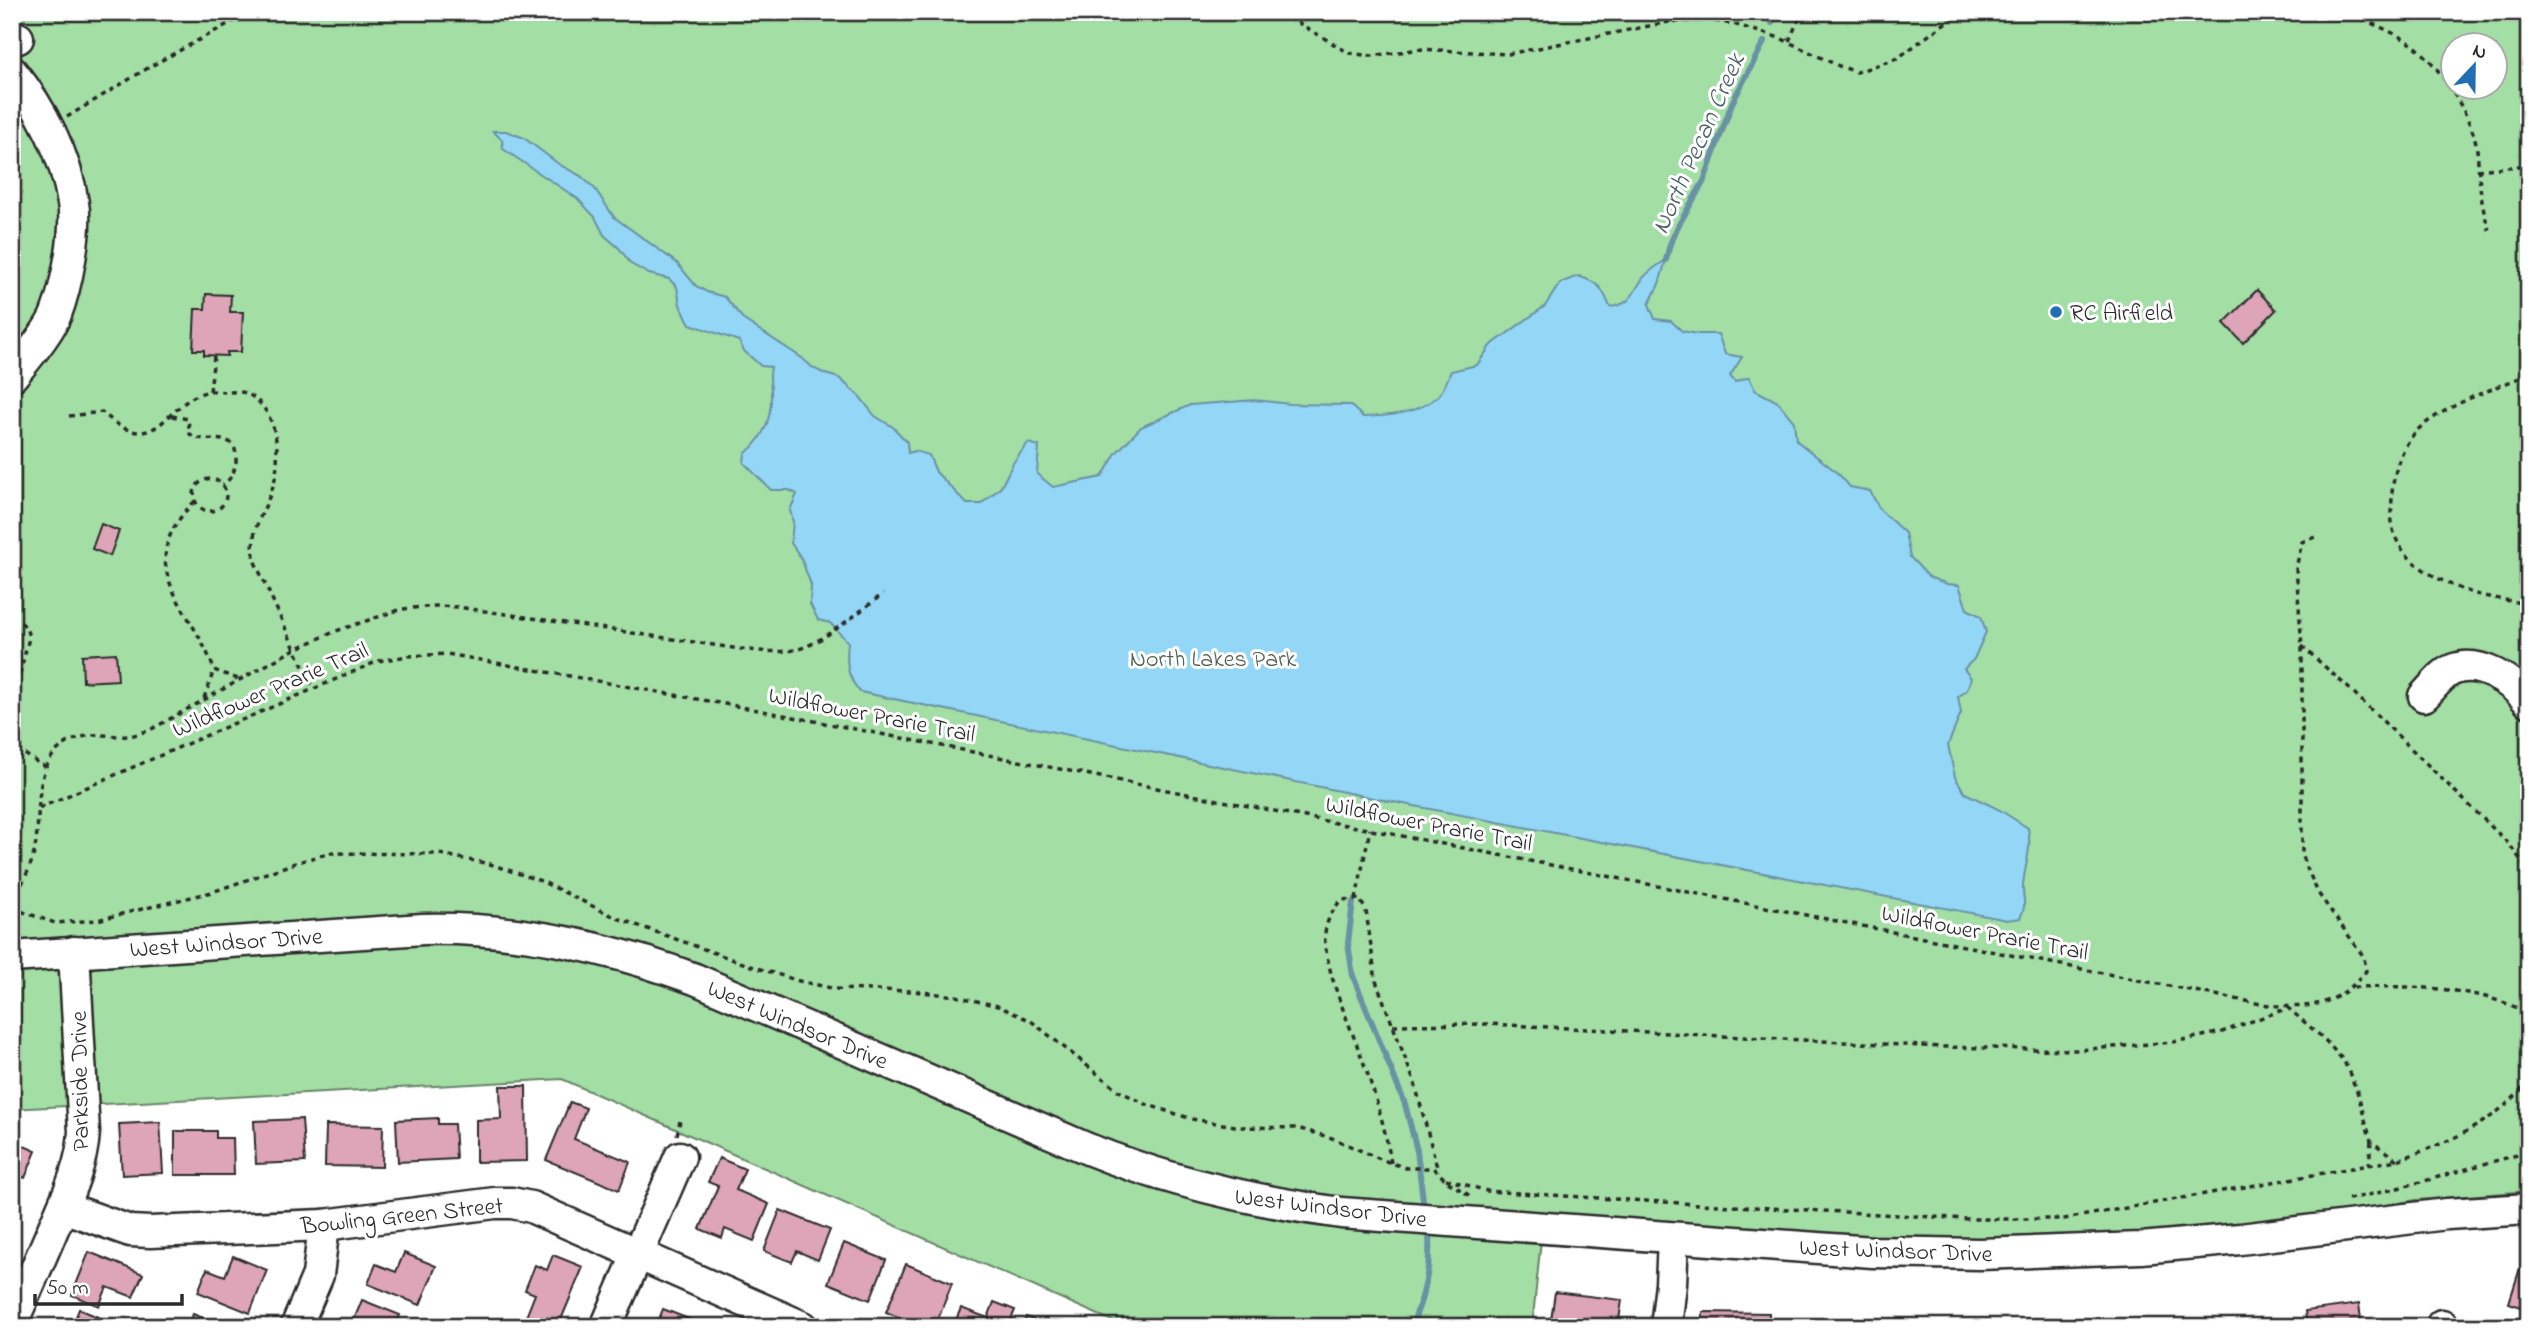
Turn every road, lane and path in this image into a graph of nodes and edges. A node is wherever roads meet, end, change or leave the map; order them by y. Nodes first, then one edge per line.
1 (250, 12) edge
2 (1280, 12) edge
3 (1802, 12) edge
4 (1960, 12) edge
5 (2344, 12) edge
6 (1789, 41) junction
7 (12, 72) edge
8 (48, 129) junction
9 (2529, 164) edge
10 (2477, 170) junction
11 (2489, 230) dead end
12 (85, 282) dead end
13 (55, 316) junction
14 (214, 356) dead end
15 (2529, 374) edge
16 (12, 376) edge
17 (210, 391) junction
18 (69, 416) dead end
19 (172, 416) junction
20 (223, 485) junction
21 (195, 502) junction
22 (2318, 536) dead end
23 (883, 594) dead end
24 (2529, 604) edge
25 (12, 618) edge
26 (2302, 646) junction
27 (295, 649) junction
28 (214, 670) junction
29 (241, 680) junction
30 (313, 688) junction
31 (2424, 696) dead end
32 (203, 700) junction
33 (2529, 702) edge
34 (12, 704) edge
35 (12, 739) edge
36 (45, 767) junction
37 (39, 808) junction
38 (1370, 829) junction
39 (2529, 871) edge
40 (1356, 899) junction
41 (12, 902) edge
42 (74, 952) junction
43 (12, 957) edge
44 (2354, 987) junction
45 (2288, 1008) junction
46 (2529, 1013) edge
47 (1392, 1024) junction
48 (2529, 1081) edge
49 (2371, 1141) junction
50 (2529, 1153) edge
51 (680, 1157) dead end
52 (2397, 1160) junction
53 (1391, 1163) dead end
54 (2368, 1166) junction
55 (1406, 1168) dead end
56 (1438, 1171) junction
57 (1446, 1180) junction
58 (1481, 1200) dead end
59 (2344, 1200) dead end
60 (63, 1207) junction
61 (2529, 1209) edge
62 (324, 1225) junction
63 (1673, 1238) junction
64 (638, 1253) junction
65 (750, 1316) edge
66 (12, 1323) edge
67 (296, 1327) edge
68 (606, 1327) edge
69 (803, 1327) edge
70 (1666, 1327) edge

1 - 8 path
2 - 6 path
3 - 6 path
4 - 6 path
5 - 10 path
7 - 8 street
8 - 13 street
9 - 10 path
10 - 11 path
12 - 13 street
13 - 16 street
14 - 17 path
15 - 24 path
17 - 19 path
17 - 27 path
18 - 19 path
19 - 20 path
20 - 21 path
20 - 21 path
21 - 28 path
22 - 26 path
23 - 27 path
25 - 34 path
26 - 39 path
26 - 44 path
27 - 29 path
27 - 30 path
28 - 29 path
28 - 32 path
29 - 32 path
30 - 37 path, Wildflower Prarie Trail
30 - 38 path, Wildflower Prarie Trail
31 - 33 street
32 - 36 path
35 - 36 path
36 - 37 path
37 - 41 path
38 - 40 path
38 - 45 path, Wildflower Prarie Trail
40 - 47 path
40 - 53 path
42 - 43 street, West Windsor Drive
42 - 60 street, Parkside Drive
42 - 63 street, West Windsor Drive
44 - 45 path, Wildflower Prarie Trail
44 - 46 path
45 - 47 path
45 - 49 path
47 - 56 path
48 - 52 path
49 - 52 path
49 - 54 path
50 - 59 path
51 - 64 street
52 - 54 path
54 - 57 path
55 - 56 path
56 - 57 path
57 - 58 path
60 - 62 street, Bowling Green Street
60 - 66 street, Parkside Drive
61 - 63 street, West Windsor Drive
62 - 64 street, Bowling Green Street
62 - 67 street
63 - 70 street
64 - 65 street, Bowling Green Street
64 - 68 street
65 - 69 street, Bowling Green Street

